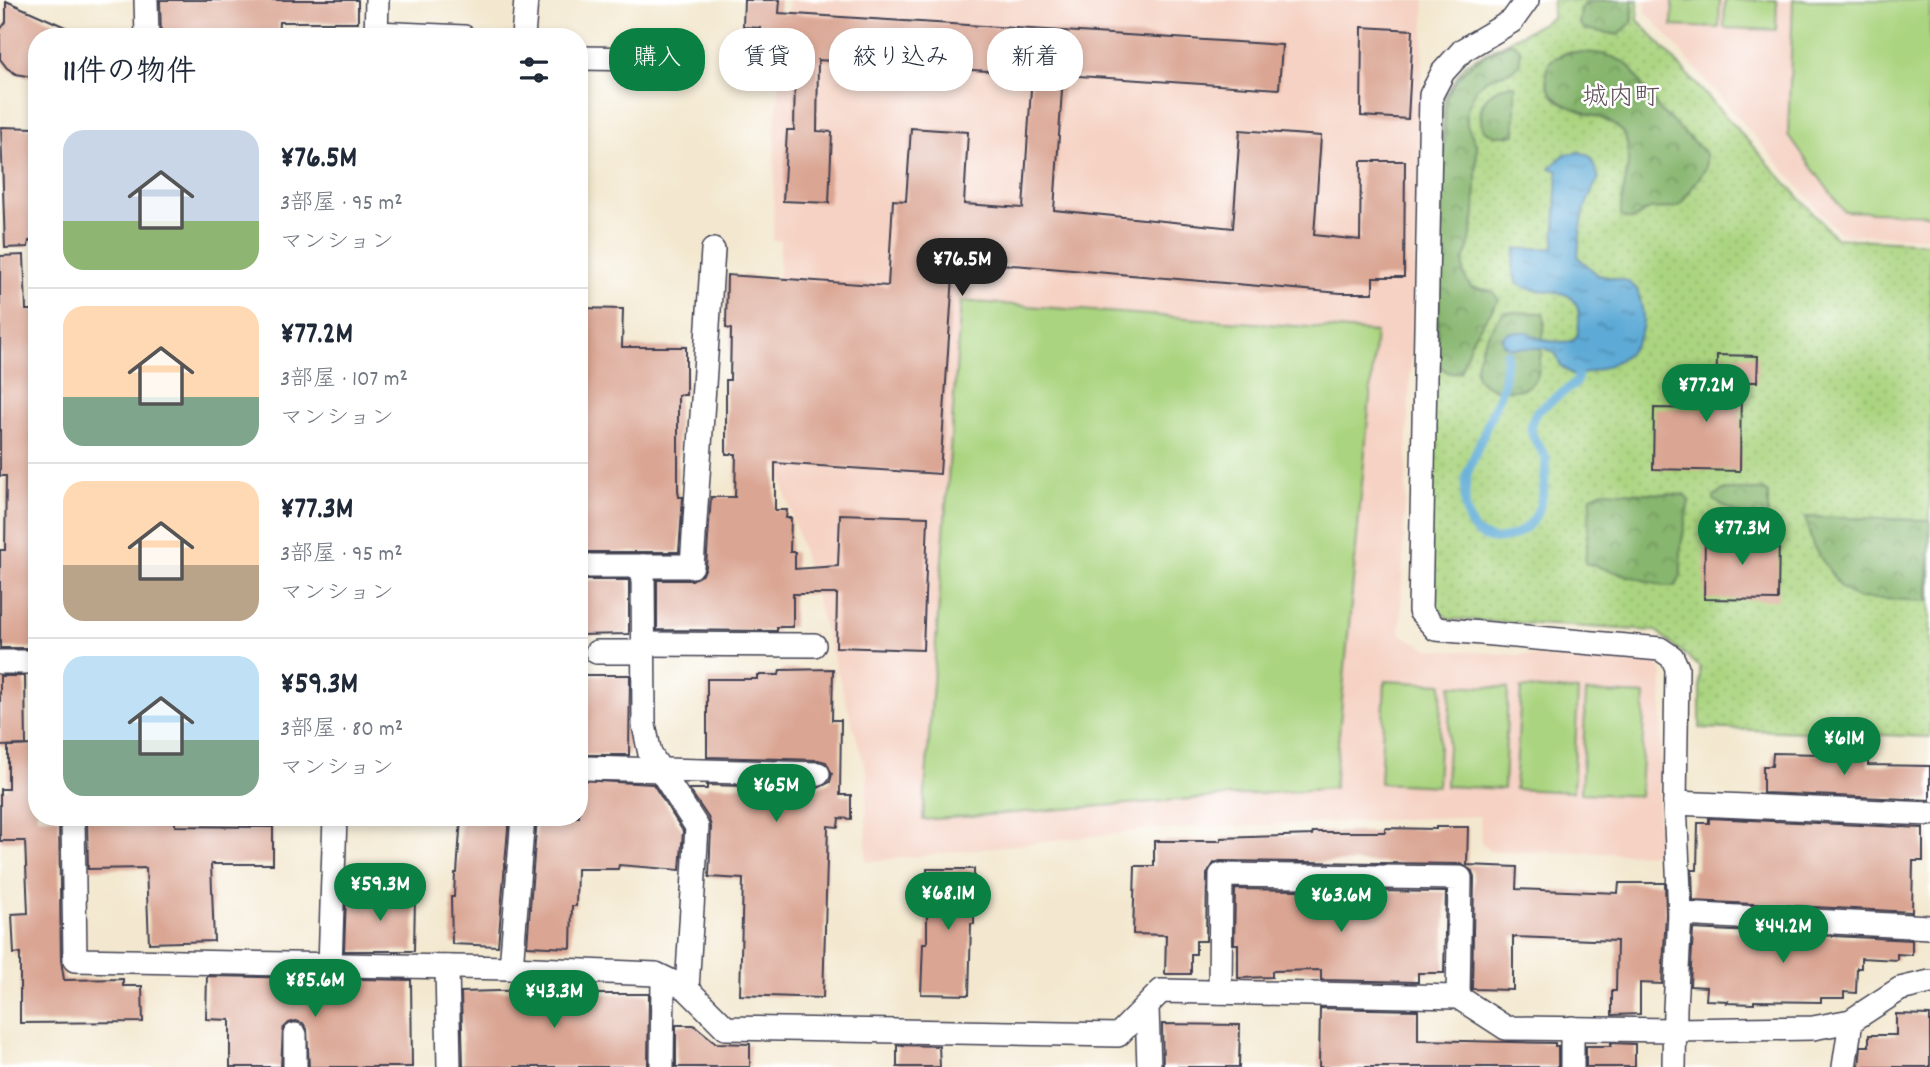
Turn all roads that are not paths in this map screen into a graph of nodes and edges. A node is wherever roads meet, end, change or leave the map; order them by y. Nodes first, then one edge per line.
1 (146, 0) edge
2 (377, 0) edge
3 (526, 0) edge
4 (1527, 0) edge
5 (147, 28) edge
6 (376, 28) edge
7 (524, 28) edge
8 (588, 58) edge
9 (609, 58) edge
10 (713, 250) dead end
11 (588, 566) edge
12 (643, 566) junction
13 (814, 645) dead end
14 (644, 648) junction
15 (597, 652) dead end
16 (0, 662) edge
17 (28, 662) edge
18 (588, 768) edge
19 (661, 771) junction
20 (818, 774) dead end
21 (1675, 803) junction
22 (1930, 814) edge
23 (73, 826) edge
24 (335, 826) edge
25 (522, 826) edge
26 (1680, 914) junction
27 (1930, 927) edge
28 (330, 965) junction
29 (447, 967) junction
30 (511, 968) junction
31 (663, 978) junction
32 (1930, 982) edge
33 (687, 989) junction
34 (1220, 992) junction
35 (1458, 997) junction
36 (1146, 1007) junction
37 (1850, 1021) junction
38 (1572, 1028) junction
39 (1676, 1030) junction
40 (295, 1035) dead end
41 (295, 1067) edge
42 (449, 1067) edge
43 (662, 1067) edge
44 (1149, 1067) edge
45 (1572, 1067) edge
46 (1674, 1067) edge
47 (1844, 1067) edge

1 - 5 street
2 - 6 street
3 - 7 street
4 - 21 street
8 - 9 street
10 - 12 street
11 - 12 street
12 - 14 street
13 - 14 street
14 - 15 street
14 - 19 street
16 - 17 street
18 - 19 street
19 - 20 street
19 - 33 street
21 - 22 street
21 - 26 street
23 - 28 street
24 - 28 street
25 - 30 street
26 - 27 street
26 - 39 street
28 - 29 street
29 - 30 street
29 - 42 street
30 - 31 street
31 - 33 street
31 - 43 street
32 - 37 street
33 - 36 street
34 - 35 street
34 - 35 street
34 - 36 street
35 - 38 street
36 - 44 street
37 - 39 street
37 - 47 street
38 - 39 street
38 - 45 street
39 - 46 street
40 - 41 street

